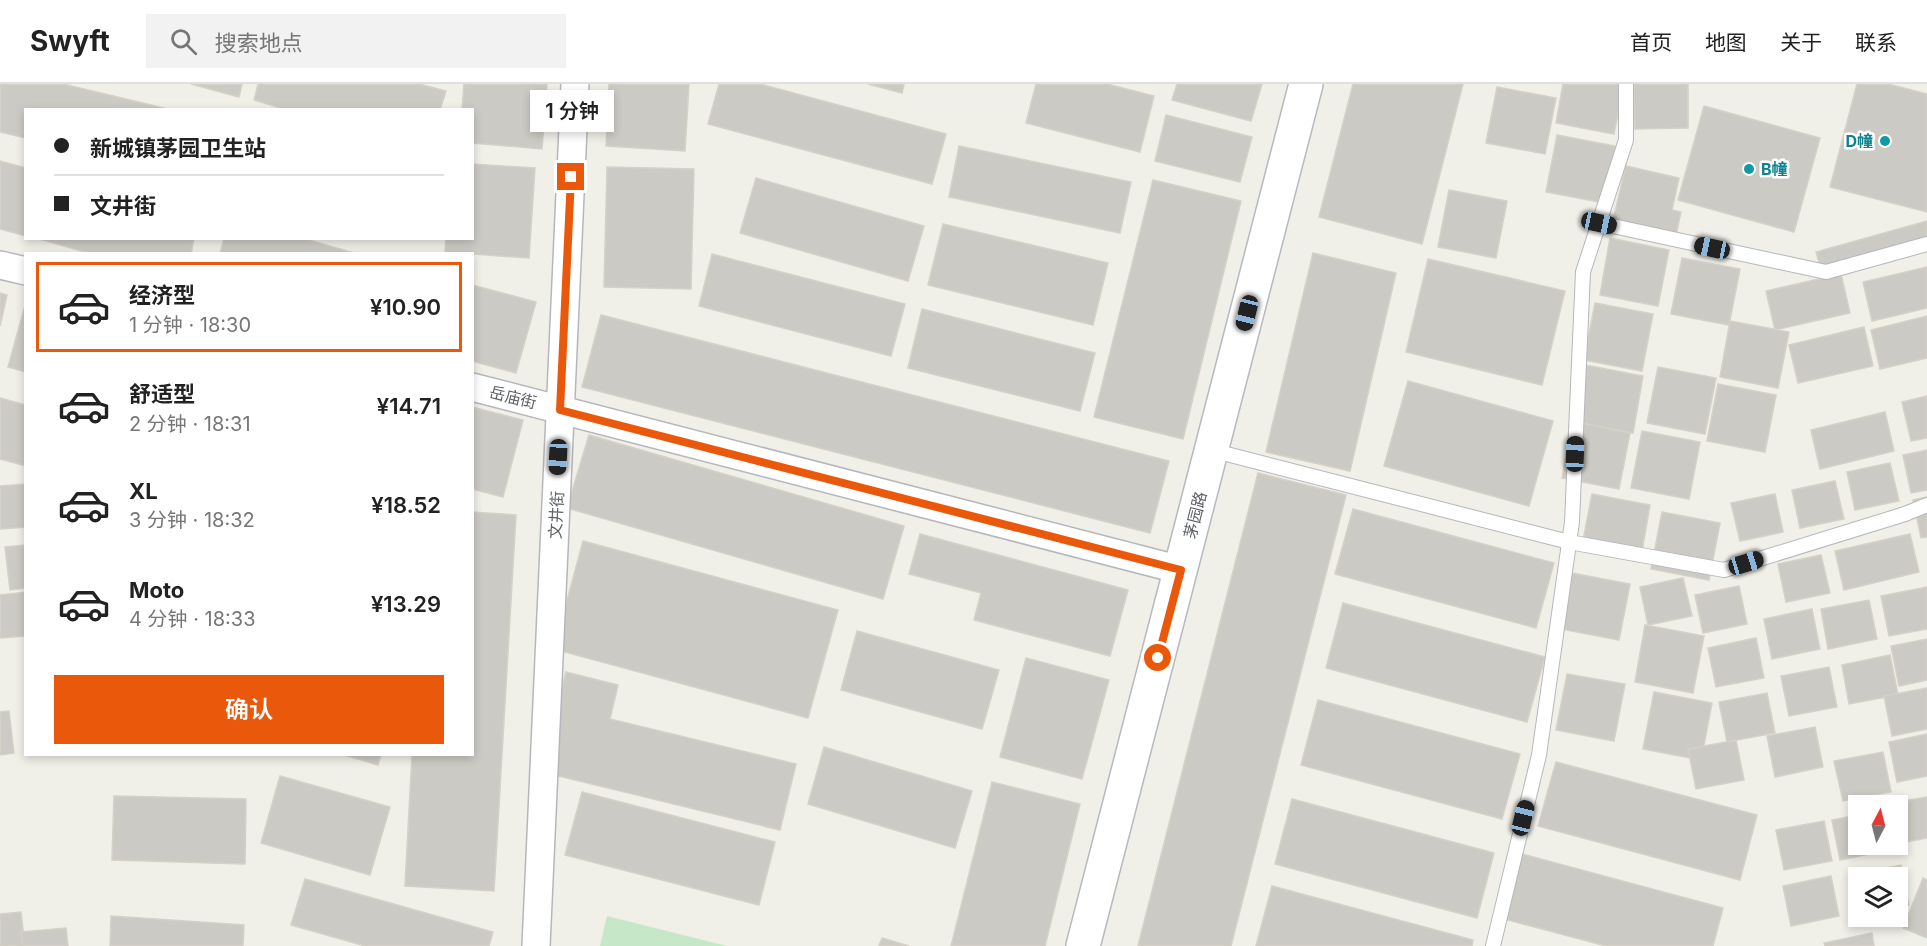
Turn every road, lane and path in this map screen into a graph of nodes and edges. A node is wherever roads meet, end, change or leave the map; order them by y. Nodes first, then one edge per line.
1 (575, 84) edge
2 (1306, 84) edge
3 (1626, 84) edge
4 (1599, 223) junction
5 (1927, 244) edge
6 (0, 265) edge
7 (24, 271) edge
8 (474, 388) edge
9 (560, 410) junction
10 (1211, 450) junction
11 (1927, 505) edge
12 (1569, 542) junction
13 (1181, 570) junction
14 (536, 946) edge
15 (1083, 946) edge
16 (1493, 946) edge

1 - 9 street, 文井街
2 - 10 street, 茅园路
3 - 4 lane
4 - 5 lane
4 - 12 lane
6 - 7 street
8 - 9 street, 岳庙街
9 - 13 street, 岳庙街
9 - 14 street, 文井街
10 - 12 lane
10 - 13 street, 茅园路
11 - 12 lane
12 - 16 lane
13 - 15 street, 茅园路

